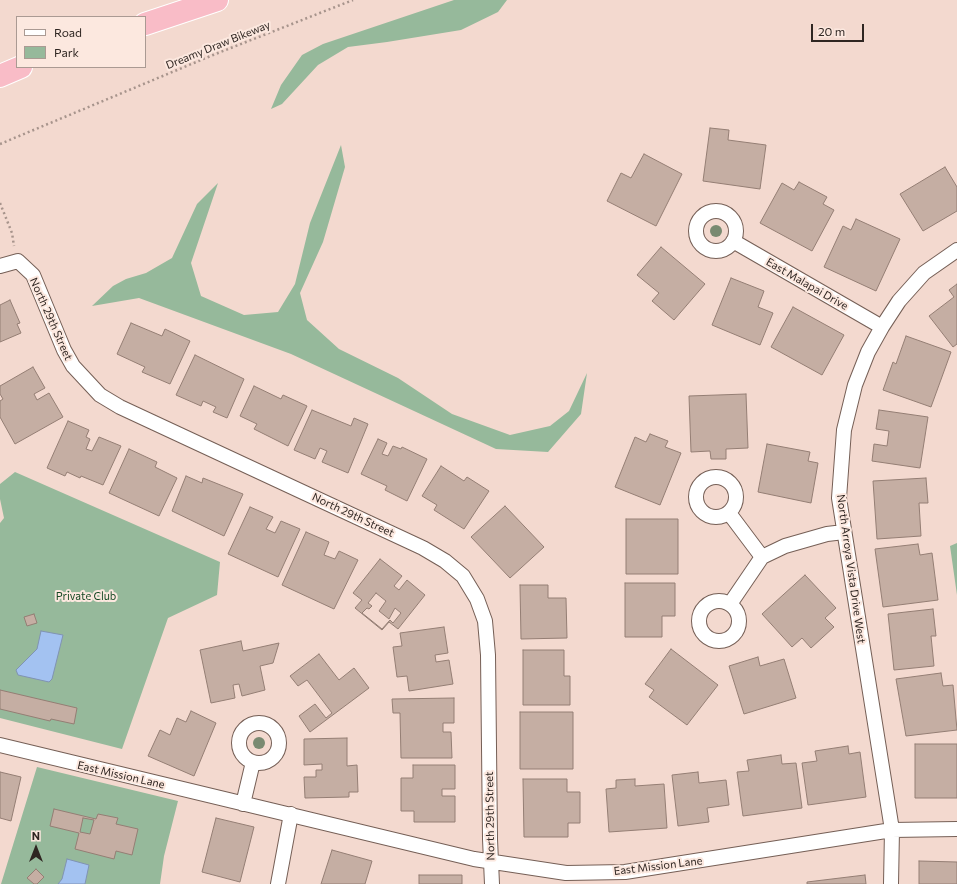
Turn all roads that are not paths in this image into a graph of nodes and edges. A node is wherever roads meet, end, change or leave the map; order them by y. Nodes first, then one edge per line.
1 (182, 0) edge
2 (217, 0) edge
3 (143, 16) edge
4 (146, 24) edge
5 (19, 68) edge
6 (0, 76) edge
7 (733, 241) dead end
8 (957, 250) edge
9 (0, 266) edge
10 (882, 327) junction
11 (729, 513) dead end
12 (844, 532) junction
13 (762, 557) junction
14 (730, 604) dead end
15 (0, 745) edge
16 (253, 762) dead end
17 (243, 804) junction
18 (291, 814) junction
19 (957, 829) edge
20 (892, 830) junction
21 (491, 862) junction
22 (278, 884) edge
23 (492, 884) edge
24 (891, 884) edge

1 - 3 highway
2 - 4 highway
5 - 6 highway
7 - 10 street, East Malapai Drive
8 - 10 street, North Arroya Vista Drive West
9 - 21 street, North 29th Street
10 - 12 street, North Arroya Vista Drive West
11 - 13 street
12 - 13 street
12 - 20 street, North Arroya Vista Drive West
13 - 14 street
15 - 17 street, East Mission Lane
16 - 17 street
17 - 18 street, East Mission Lane
18 - 21 street, East Mission Lane
18 - 22 street
19 - 20 street, East Mission Lane
20 - 21 street, East Mission Lane
20 - 24 street, North Arroya Vista Drive West
21 - 23 street, North 29th Street

